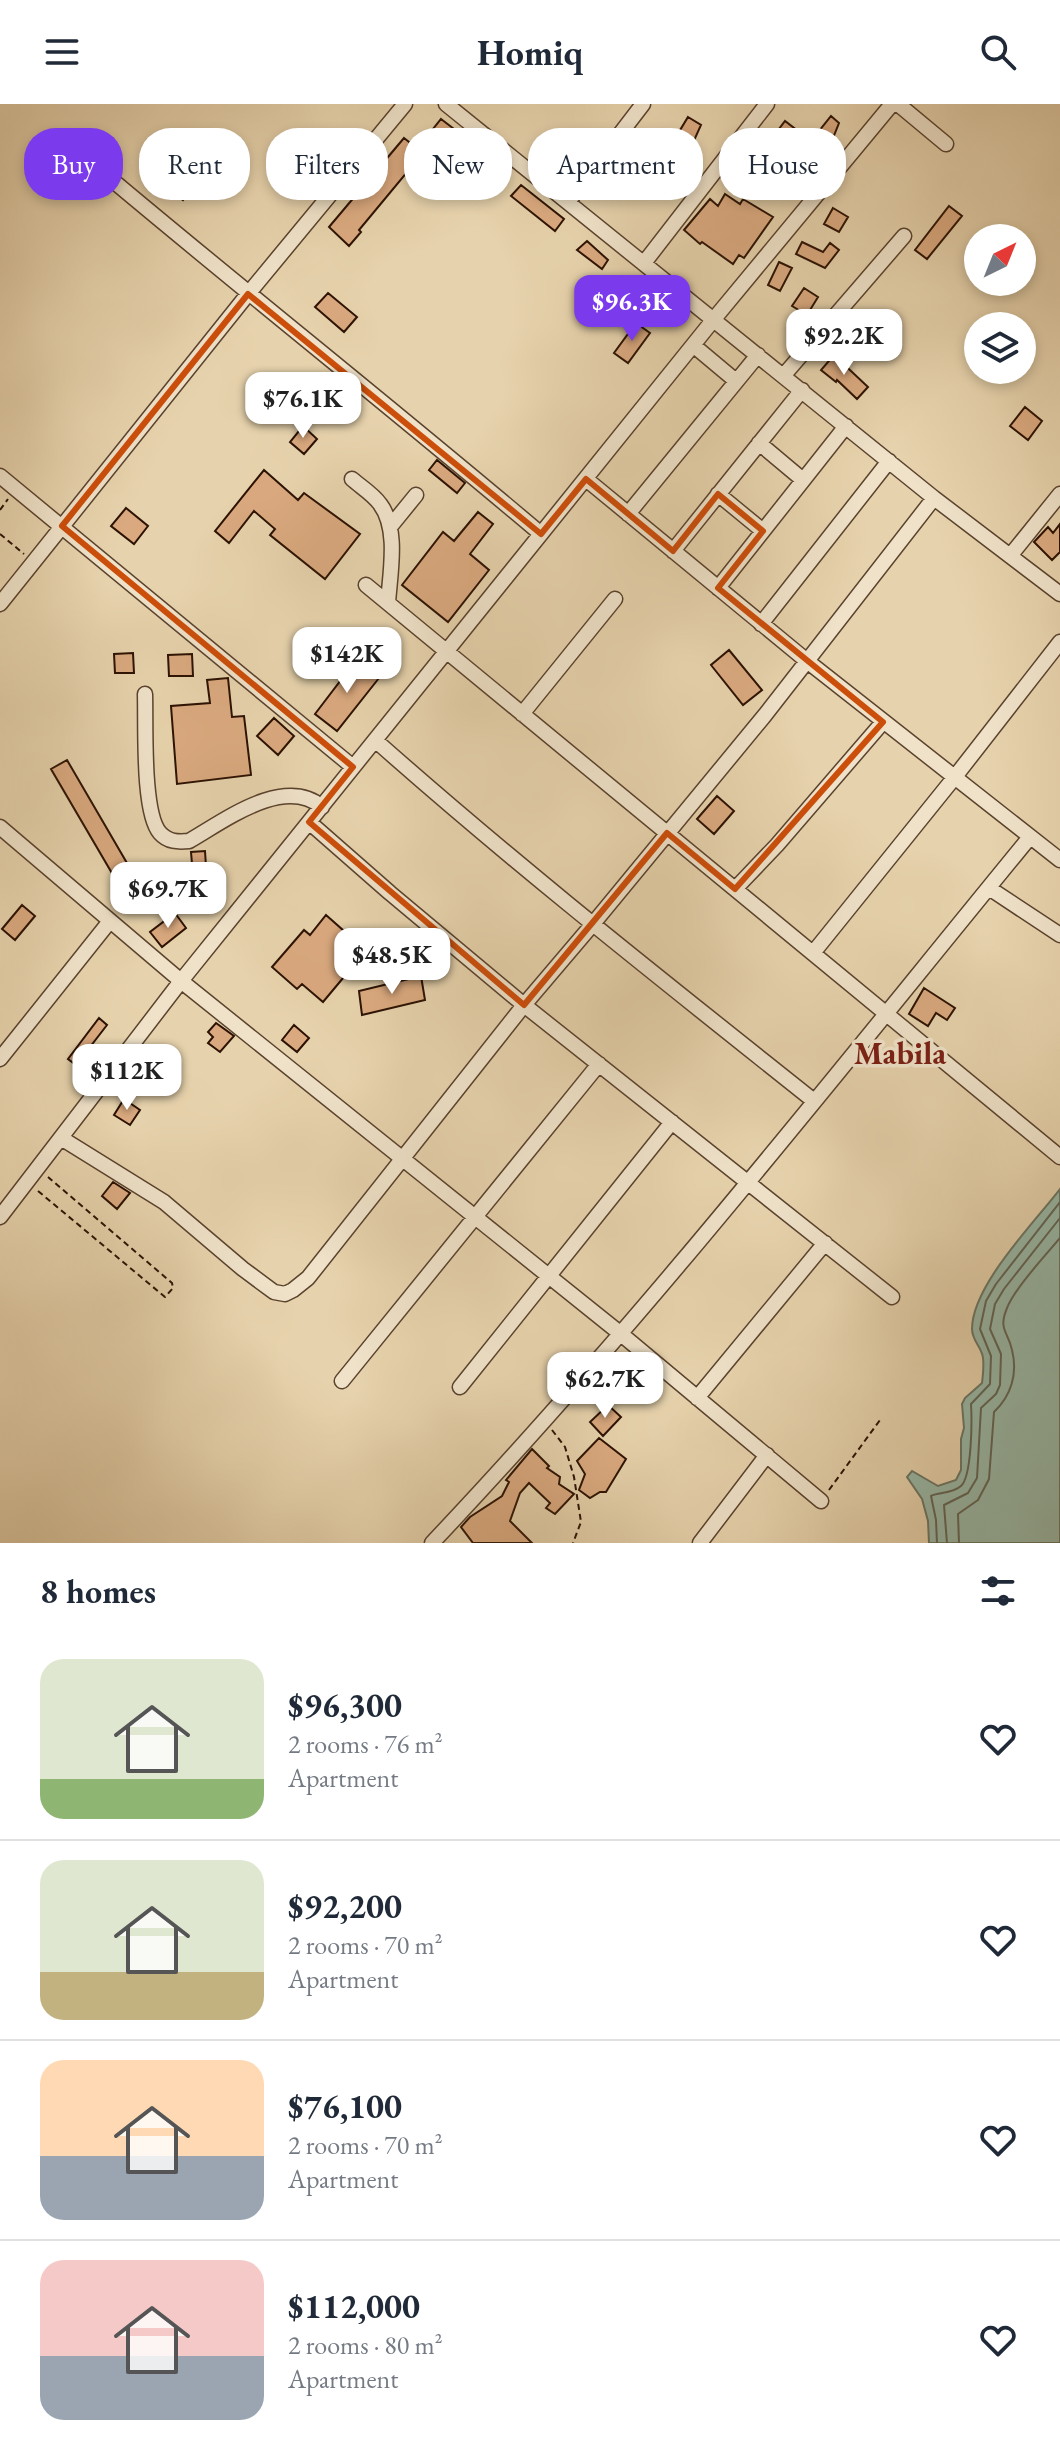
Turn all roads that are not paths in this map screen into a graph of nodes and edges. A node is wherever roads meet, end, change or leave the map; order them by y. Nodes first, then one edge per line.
1 (405, 104) edge
2 (446, 104) edge
3 (643, 104) edge
4 (767, 104) edge
5 (895, 104) edge
6 (946, 144) dead end
7 (123, 189) edge
8 (568, 202) junction
9 (904, 236) dead end
10 (644, 263) junction
11 (248, 294) junction
12 (714, 319) junction
13 (693, 345) junction
14 (758, 355) junction
15 (784, 375) junction
16 (736, 381) junction
17 (802, 390) junction
18 (846, 426) junction
19 (759, 443) junction
20 (889, 461) junction
21 (0, 476) edge
22 (352, 479) dead end
23 (586, 479) junction
24 (803, 480) junction
25 (718, 494) junction
26 (1060, 494) edge
27 (416, 495) dead end
28 (934, 498) junction
29 (628, 514) junction
30 (62, 526) junction
31 (390, 527) junction
32 (763, 531) junction
33 (541, 534) junction
34 (673, 551) junction
35 (1010, 556) junction
36 (366, 585) dead end
37 (718, 588) junction
38 (1060, 594) edge
39 (615, 599) dead end
40 (388, 603) junction
41 (0, 604) edge
42 (761, 624) junction
43 (1060, 642) edge
44 (446, 652) junction
45 (807, 661) junction
46 (145, 694) dead end
47 (522, 714) junction
48 (883, 722) junction
49 (375, 740) junction
50 (353, 767) junction
51 (954, 778) junction
52 (322, 807) junction
53 (309, 822) junction
54 (0, 827) edge
55 (667, 833) junction
56 (1030, 837) junction
57 (1060, 860) edge
58 (989, 888) junction
59 (735, 889) junction
60 (110, 921) junction
61 (592, 925) junction
62 (1060, 935) edge
63 (813, 953) junction
64 (181, 981) junction
65 (524, 1005) junction
66 (886, 1013) junction
67 (0, 1059) edge
68 (599, 1064) junction
69 (814, 1101) junction
70 (672, 1122) junction
71 (61, 1138) junction
72 (1060, 1157) edge
73 (400, 1160) junction
74 (749, 1182) junction
75 (0, 1217) edge
76 (474, 1218) junction
77 (825, 1243) junction
78 (548, 1277) junction
79 (892, 1297) dead end
80 (621, 1334) junction
81 (342, 1381) dead end
82 (460, 1387) dead end
83 (697, 1398) junction
84 (767, 1455) junction
85 (821, 1501) road end
86 (432, 1543) edge
87 (700, 1543) edge

1 - 11 street
2 - 8 street
3 - 8 street
4 - 10 street
5 - 6 street
5 - 12 street
7 - 11 street
8 - 10 street
9 - 15 street
10 - 12 street
11 - 30 street
11 - 33 street
12 - 13 street
12 - 14 street
13 - 16 street
13 - 23 street
14 - 15 street
14 - 16 street
15 - 17 street
16 - 29 street
17 - 18 street
17 - 19 street
18 - 20 street
18 - 24 street
19 - 24 street
19 - 25 street
20 - 28 street
20 - 42 street
21 - 30 street
22 - 31 street
23 - 29 street
23 - 33 street
24 - 32 street
25 - 32 street
25 - 34 street
26 - 35 street
27 - 31 street
28 - 35 street
28 - 45 street
29 - 34 street
30 - 41 street
30 - 50 street
31 - 40 street
32 - 37 street
33 - 44 street
34 - 37 street
35 - 38 street
36 - 40 street
37 - 42 street
39 - 47 street
40 - 44 street
42 - 45 street
43 - 51 street
44 - 47 street
44 - 49 street
45 - 48 street
45 - 55 street
46 - 52 street
47 - 55 street
48 - 51 street
48 - 59 street
49 - 50 street
49 - 61 street
50 - 52 street
51 - 56 street
51 - 63 street
52 - 53 street
53 - 64 street
53 - 65 street
54 - 60 street
55 - 59 street
55 - 61 street
56 - 57 street
56 - 58 street
58 - 62 street
58 - 66 street
59 - 63 street
60 - 64 street
60 - 67 street
61 - 65 street
61 - 69 street
63 - 66 street
64 - 71 street
64 - 73 street
65 - 68 street
65 - 73 street
66 - 69 street
66 - 72 street
68 - 70 street
68 - 76 street
69 - 74 street
70 - 74 street
70 - 78 street
71 - 73 street
71 - 75 street
73 - 76 street
74 - 77 street
74 - 80 street
76 - 78 street
76 - 81 street
77 - 79 street
77 - 83 street
78 - 80 street
78 - 82 street
80 - 83 street
80 - 86 street
83 - 84 street
84 - 85 street
84 - 87 street

